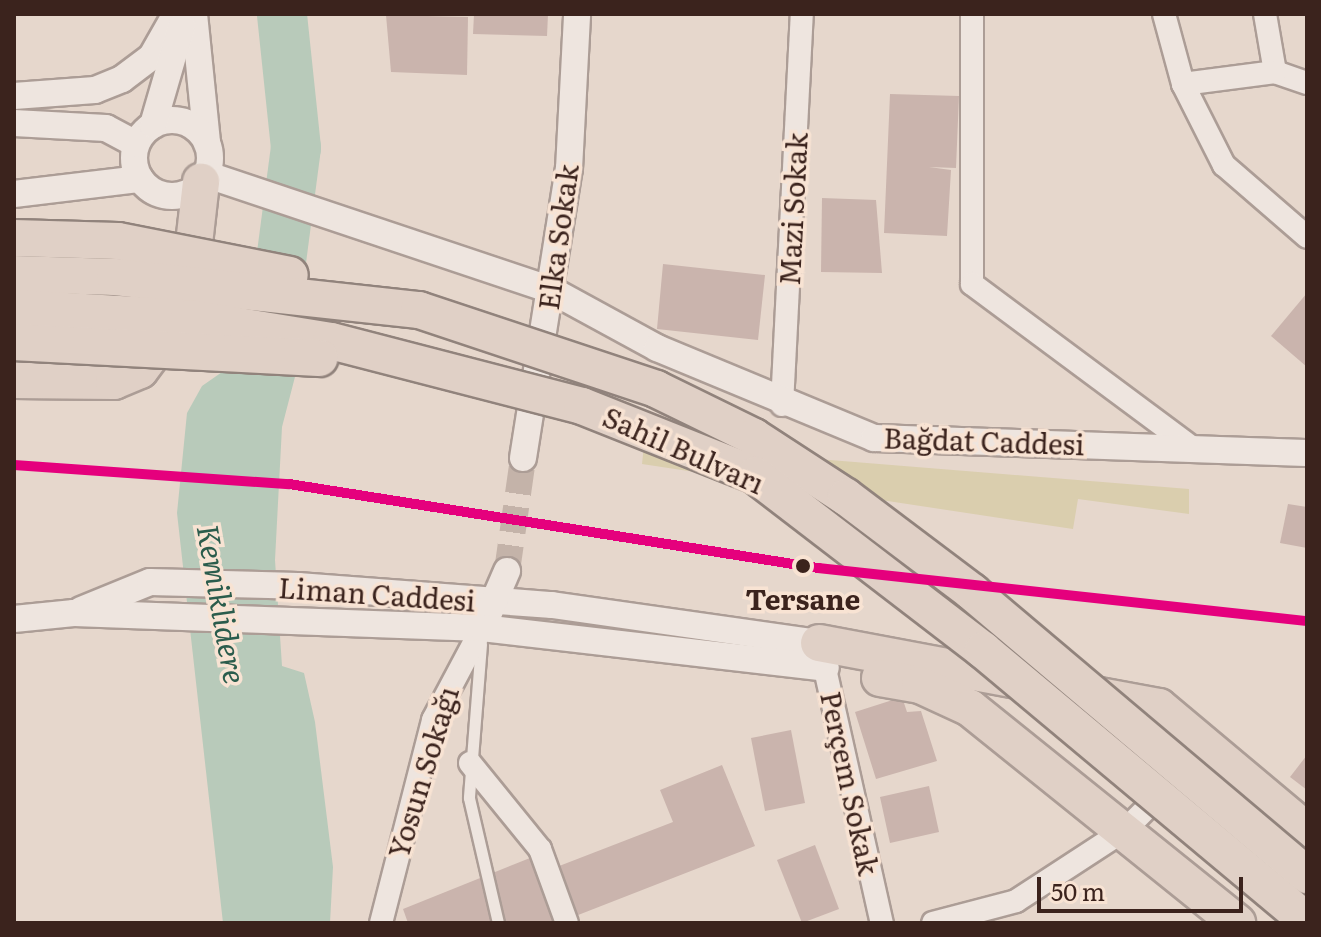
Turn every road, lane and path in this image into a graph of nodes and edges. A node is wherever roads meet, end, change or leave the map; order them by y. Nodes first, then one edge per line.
1 (176, 14) edge
2 (185, 14) edge
3 (194, 14) edge
4 (577, 14) edge
5 (802, 14) edge
6 (972, 14) edge
7 (1164, 14) edge
8 (1265, 14) edge
9 (1275, 72) junction
10 (1307, 83) edge
11 (1183, 84) junction
12 (14, 96) edge
13 (14, 123) edge
14 (144, 135) junction
15 (207, 143) junction
16 (203, 178) junction
17 (140, 179) junction
18 (14, 194) edge
19 (1307, 237) edge
20 (14, 238) edge
21 (14, 274) edge
22 (549, 289) junction
23 (14, 308) edge
24 (419, 310) junction
25 (14, 342) edge
26 (402, 360) junction
27 (14, 380) edge
28 (782, 405) junction
29 (1194, 449) junction
30 (1307, 453) edge
31 (523, 458) tunnel mouth
32 (507, 571) tunnel mouth
33 (495, 601) junction
34 (74, 613) junction
35 (14, 619) edge
36 (482, 628) junction
37 (822, 655) junction
38 (1210, 745) junction
39 (470, 763) junction
40 (1125, 830) junction
41 (1307, 831) edge
42 (1307, 875) edge
43 (1307, 921) edge
44 (381, 923) edge
45 (498, 923) edge
46 (567, 923) edge
47 (882, 923) edge
48 (933, 923) edge
49 (1237, 923) edge

1 - 12 street
2 - 14 street
3 - 15 street
4 - 22 street, Elka Sokak
5 - 28 street, Mazi Sokak
6 - 29 street
7 - 11 street
8 - 9 street
9 - 10 street
9 - 11 street
11 - 19 street
13 - 14 street
14 - 15 street
14 - 17 street
15 - 16 street
16 - 17 street
16 - 22 street, Bağdat Caddesi
16 - 27 highway
17 - 18 street
20 - 24 highway, bridge
21 - 24 highway, Sahil Bulvarı, bridge
22 - 28 street, Bağdat Caddesi
22 - 31 street, Elka Sokak
23 - 26 highway, Sahil Bulvarı, bridge
24 - 42 highway, Sahil Bulvarı, bridge
25 - 26 highway, bridge
26 - 43 highway, Sahil Bulvarı, bridge
28 - 29 street, Bağdat Caddesi
29 - 30 street, Bağdat Caddesi
32 - 33 street, Liman Caddesi
33 - 34 street, Liman Caddesi
33 - 36 street, Liman Caddesi
33 - 37 street, Liman Caddesi
34 - 35 street, Liman Caddesi
34 - 36 street, Liman Caddesi
36 - 37 street, Liman Caddesi
36 - 39 lane
36 - 44 street, Yosun Sokağı
37 - 38 highway
37 - 40 highway
37 - 47 street, Perçem Sokak
38 - 40 street
38 - 41 highway
39 - 45 lane
39 - 46 street
40 - 48 street
40 - 49 highway

